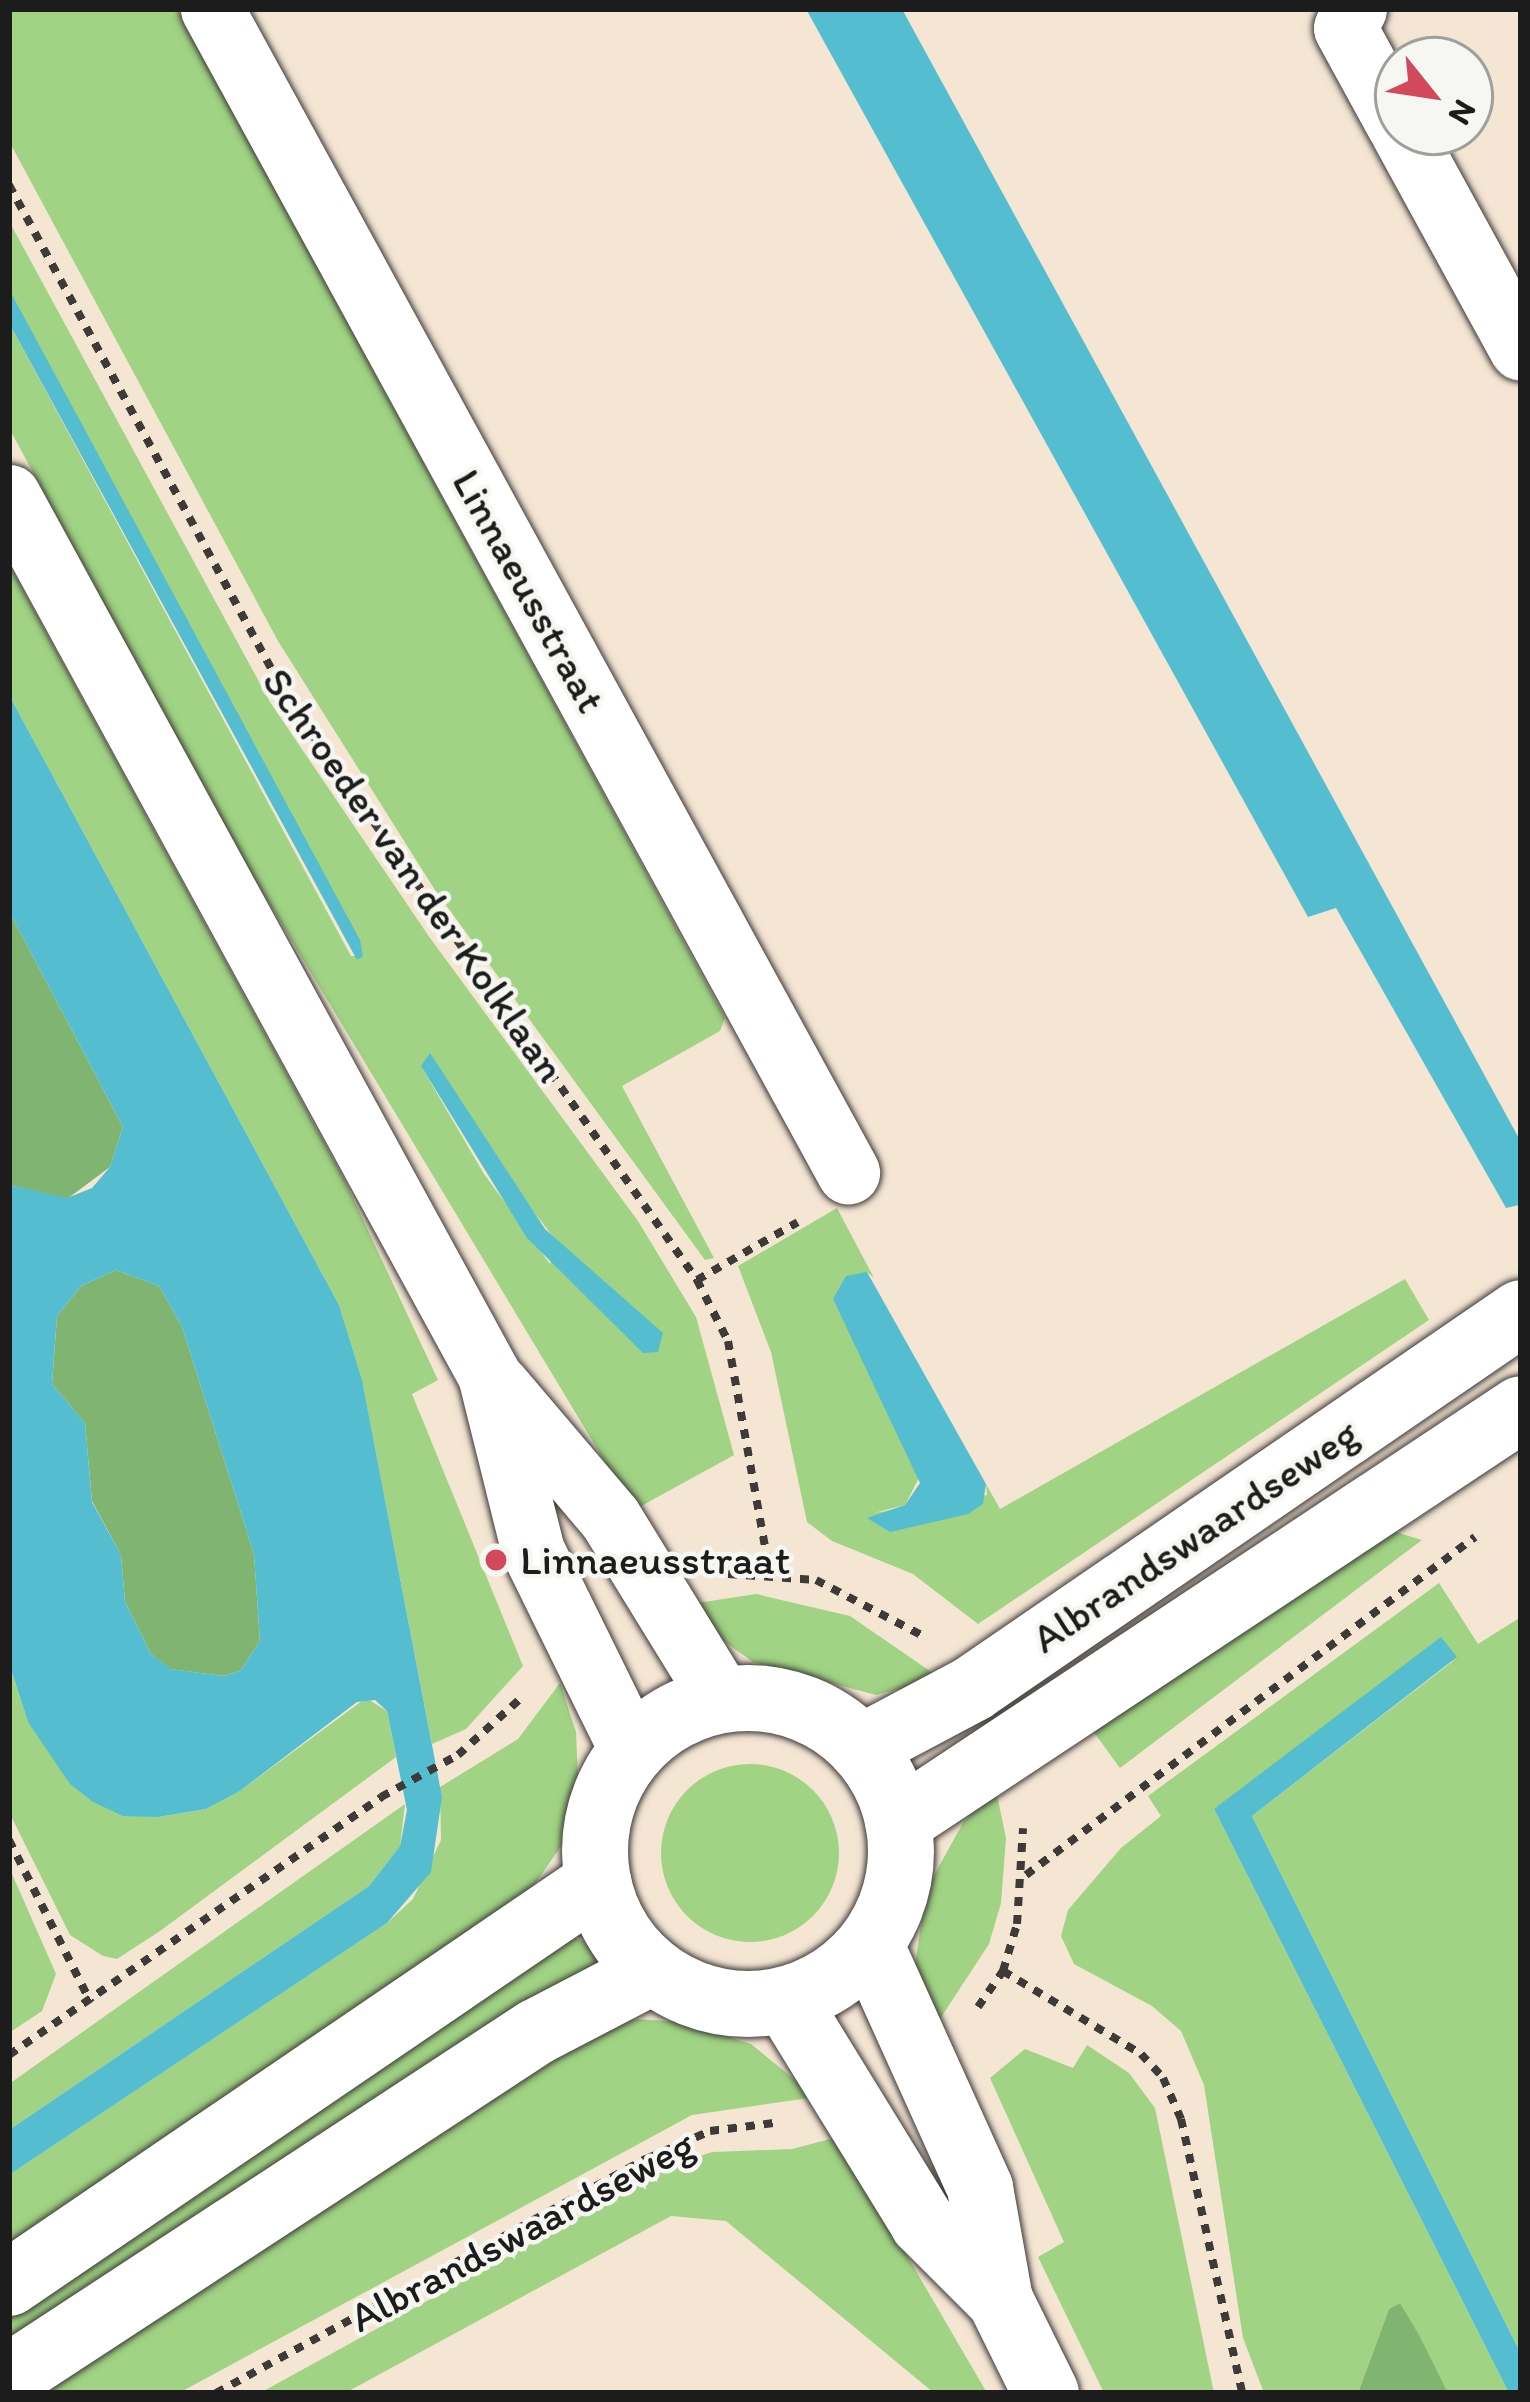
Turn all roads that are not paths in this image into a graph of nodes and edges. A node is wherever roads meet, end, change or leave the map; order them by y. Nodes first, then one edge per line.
1 (212, 9) edge
2 (1355, 9) edge
3 (1374, 81) edge
4 (1415, 156) edge
5 (1521, 350) edge
6 (9, 496) edge
7 (848, 1172) road end
8 (1521, 1312) edge
9 (489, 1375) junction
10 (1521, 1409) edge
11 (722, 1700) junction
12 (861, 1748) junction
13 (632, 1752) junction
14 (898, 1822) junction
15 (598, 1882) junction
16 (870, 1944) junction
17 (653, 1971) junction
18 (786, 2000) junction
19 (9, 2283) edge
20 (1000, 2300) junction
21 (9, 2377) edge
22 (1046, 2393) edge

1 - 7 street, Linnaeusstraat
2 - 3 street
4 - 5 street
6 - 9 street
8 - 12 street, Albrandswaardseweg
9 - 11 street
9 - 13 street
10 - 14 street, Albrandswaardseweg
11 - 12 street
11 - 13 street
12 - 14 street
13 - 15 street
14 - 16 street
15 - 17 street
15 - 19 street
16 - 18 street
16 - 20 street
17 - 18 street
17 - 21 street
18 - 20 street
20 - 22 street

